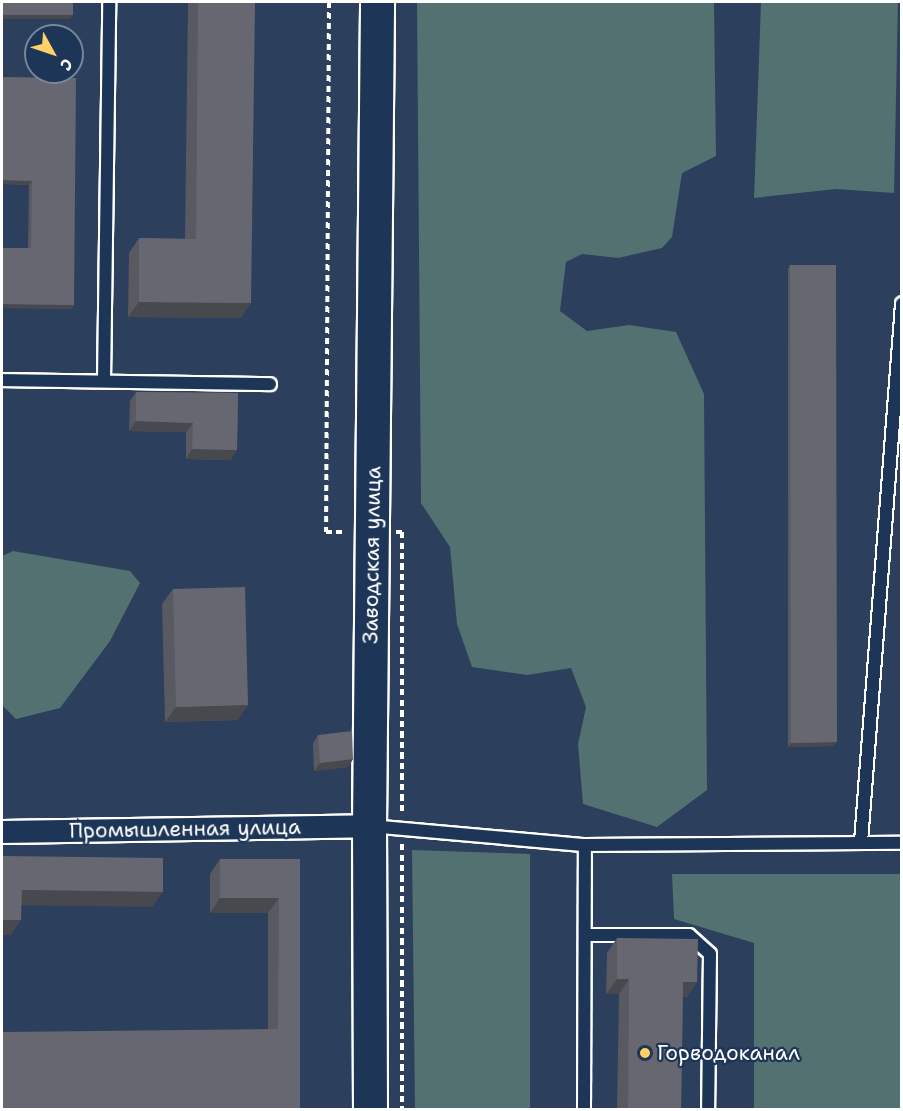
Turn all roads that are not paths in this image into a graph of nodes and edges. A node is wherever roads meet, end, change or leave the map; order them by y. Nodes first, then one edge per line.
1 (110, 2) edge
2 (377, 2) edge
3 (902, 304) edge
4 (2, 380) edge
5 (104, 381) junction
6 (270, 384) dead end
7 (369, 826) junction
8 (2, 831) edge
9 (861, 842) junction
10 (902, 843) edge
11 (585, 845) junction
12 (585, 935) junction
13 (370, 1110) edge
14 (584, 1110) edge
15 (708, 1110) edge

1 - 5 lane
2 - 7 main road, Заводская улица
3 - 9 lane
4 - 5 lane
5 - 6 lane
7 - 8 street, Промышленная улица
7 - 11 lane
7 - 13 main road, Заводская улица
9 - 10 lane
9 - 11 lane
11 - 12 lane
12 - 14 lane
12 - 15 lane

